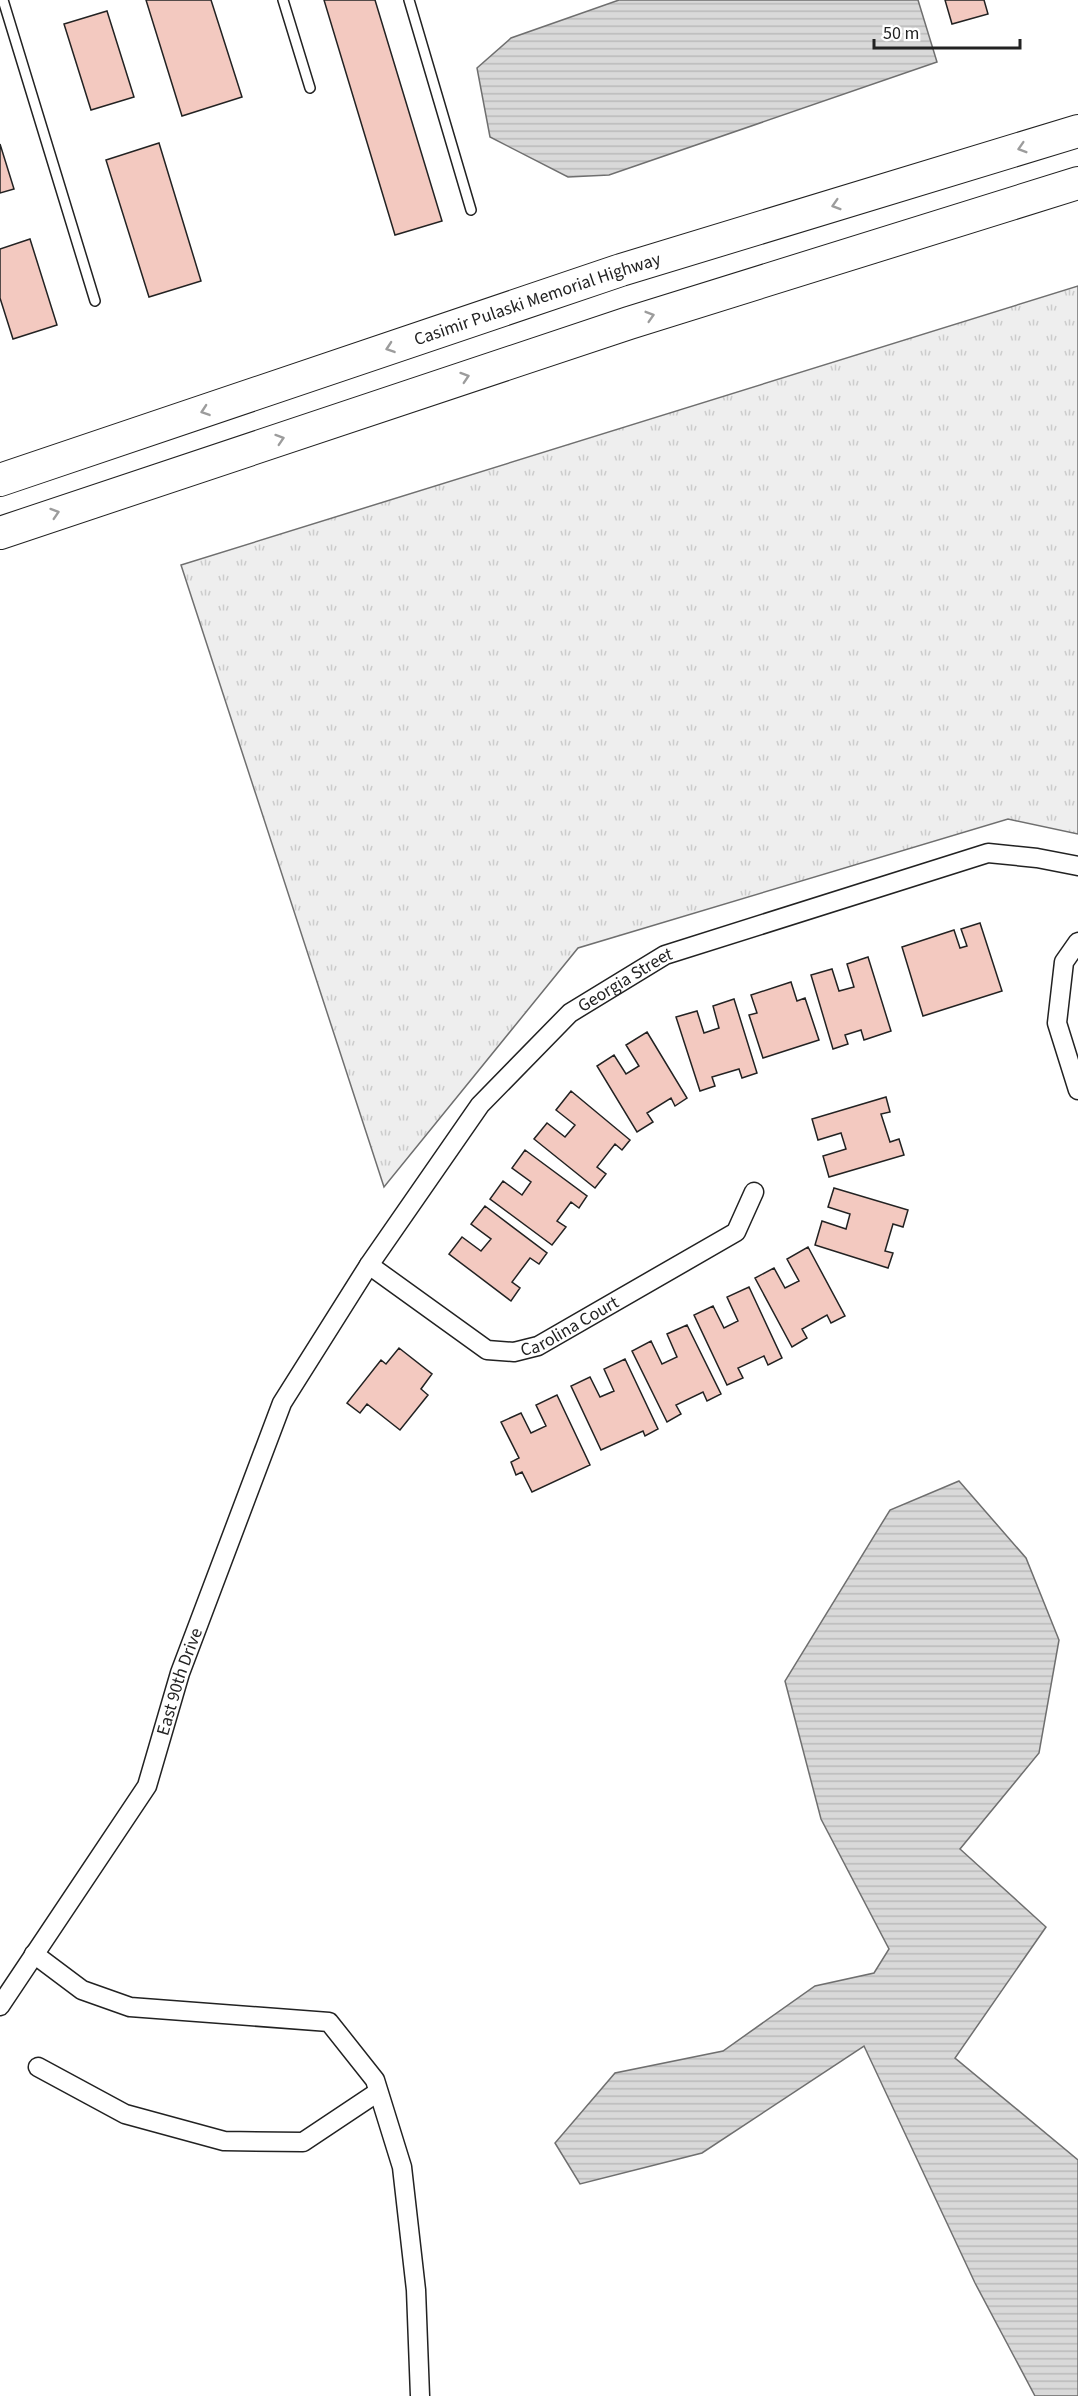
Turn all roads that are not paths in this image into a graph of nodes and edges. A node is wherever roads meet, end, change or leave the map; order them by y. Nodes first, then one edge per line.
1 (3, 0) edge
2 (283, 0) edge
3 (409, 0) edge
4 (310, 88) dead end
5 (1078, 131) edge
6 (1078, 183) edge
7 (471, 210) dead end
8 (95, 301) dead end
9 (0, 480) edge
10 (0, 533) edge
11 (1078, 866) edge
12 (1078, 942) edge
13 (1078, 1090) edge
14 (754, 1192) dead end
15 (369, 1265) junction
16 (322, 1340) joint
17 (34, 1954) junction
18 (0, 2006) edge
19 (38, 2067) dead end
20 (378, 2092) junction
21 (420, 2396) edge

1 - 8 lane
2 - 4 lane
3 - 7 lane
5 -> 9 highway, Casimir Pulaski Memorial Highway
10 -> 6 highway
11 - 15 street, Georgia Street
12 - 13 street
14 - 15 street, Carolina Court
15 - 16 street, Georgia Street
16 - 17 street, East 90th Drive
17 - 18 street, East 90th Drive
17 - 20 street
19 - 20 street
20 - 21 street

